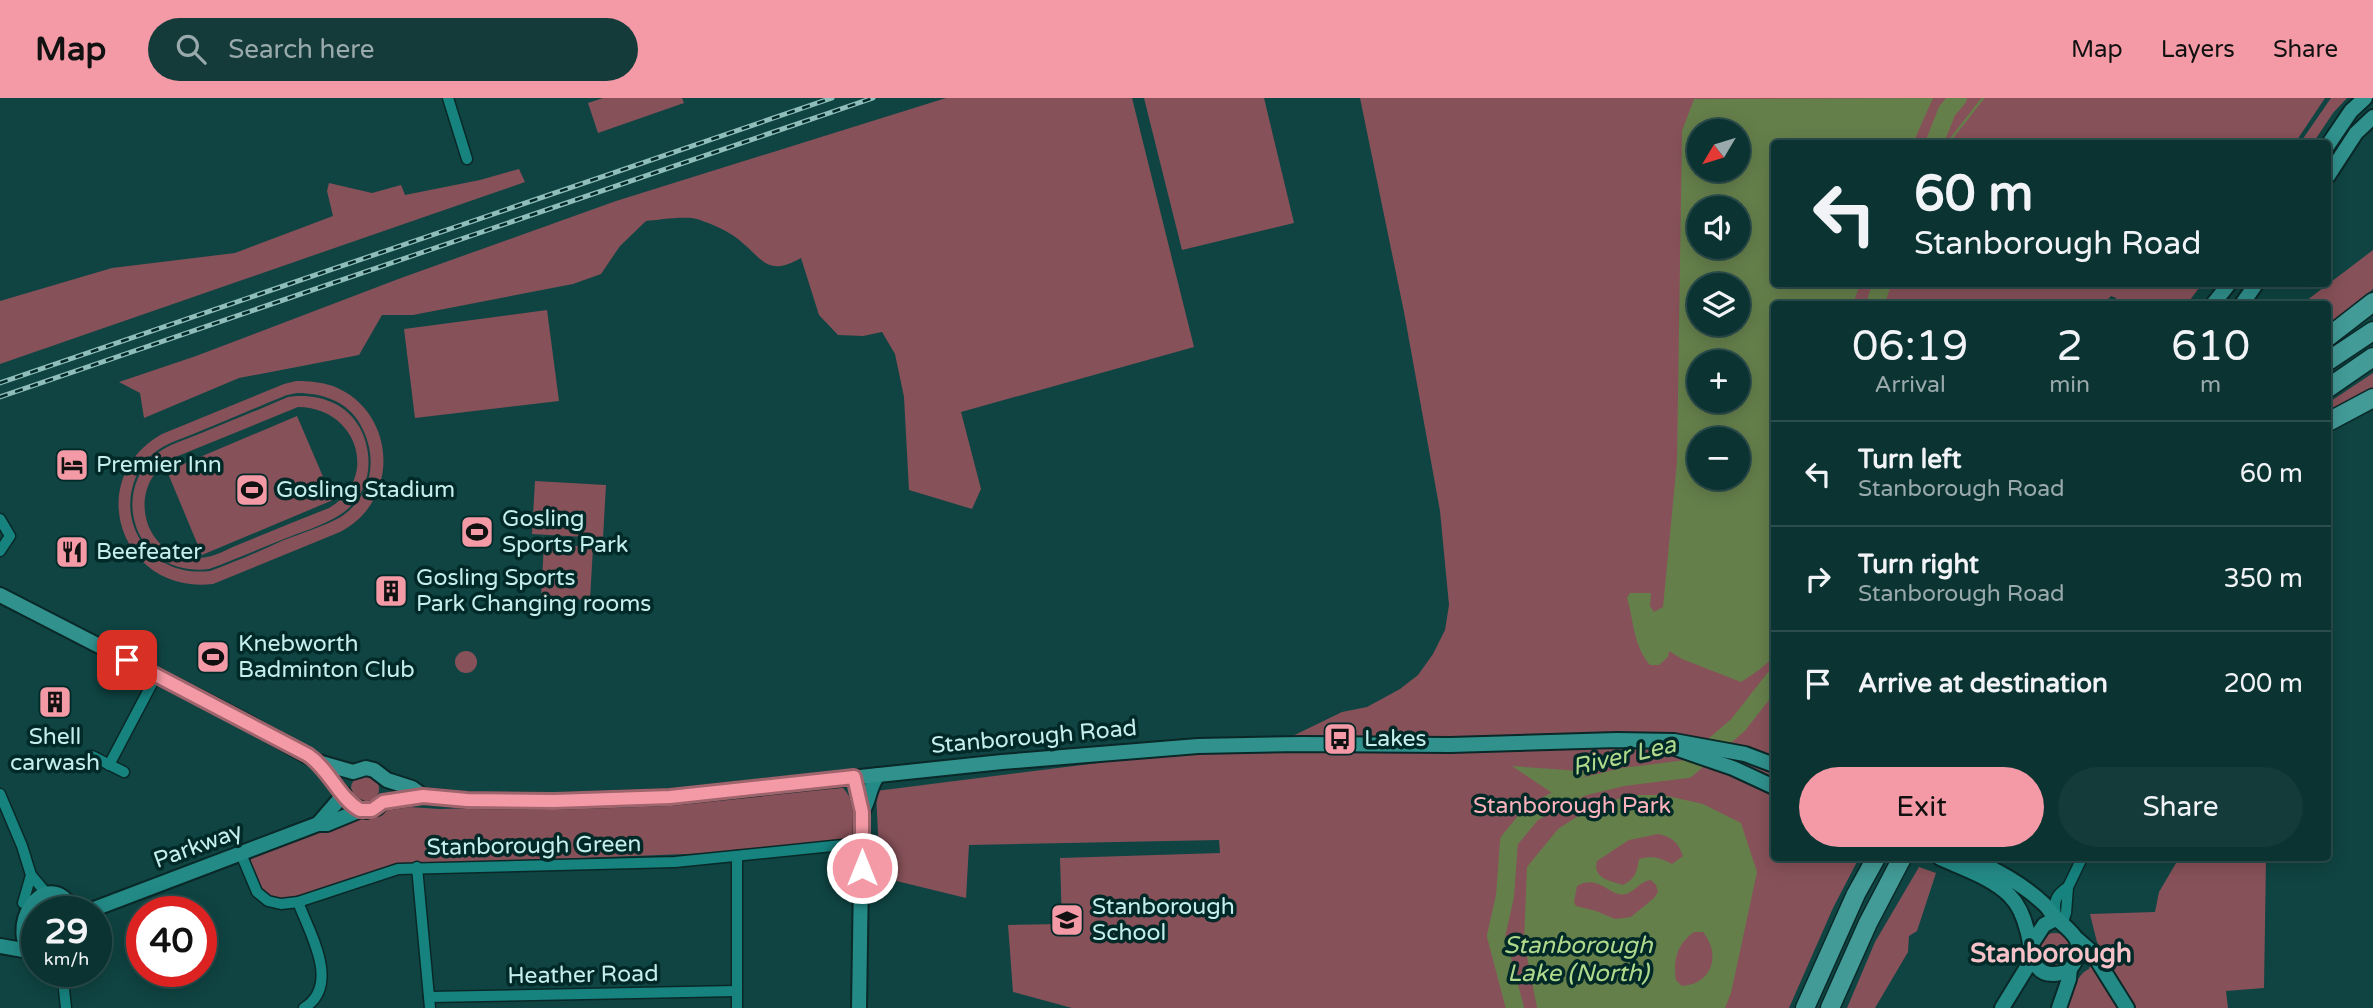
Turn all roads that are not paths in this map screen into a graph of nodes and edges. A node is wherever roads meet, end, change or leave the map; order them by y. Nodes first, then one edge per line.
1 (448, 98) edge
2 (2365, 98) edge
3 (2373, 117) edge
4 (2331, 141) edge
5 (467, 159) dead end
6 (2331, 171) edge
7 (2227, 287) edge
8 (2215, 301) edge
9 (2373, 302) edge
10 (2373, 331) edge
11 (2331, 335) edge
12 (2373, 357) edge
13 (2331, 359) edge
14 (2331, 386) edge
15 (2373, 398) edge
16 (2331, 420) edge
17 (0, 519) edge
18 (0, 551) edge
19 (0, 596) edge
20 (156, 676) junction
21 (1691, 748) junction
22 (92, 756) dead end
23 (318, 762) junction
24 (1771, 764) edge
25 (109, 765) junction
26 (124, 772) dead end
27 (353, 772) junction
28 (878, 775) junction
29 (854, 777) junction
30 (387, 780) junction
31 (1771, 786) edge
32 (344, 793) junction
33 (0, 794) edge
34 (423, 796) junction
35 (383, 802) junction
36 (360, 810) junction
37 (862, 812) junction
38 (318, 824) junction
39 (862, 843) junction
40 (241, 854) junction
41 (737, 856) junction
42 (1874, 861) edge
43 (1900, 861) edge
44 (1946, 861) edge
45 (1976, 861) edge
46 (2081, 861) edge
47 (417, 867) junction
48 (31, 875) junction
49 (47, 894) junction
50 (25, 896) edge
51 (37, 896) edge
52 (53, 896) edge
53 (112, 902) edge
54 (298, 902) junction
55 (21, 905) edge
56 (2058, 920) junction
57 (13, 926) junction
58 (2077, 939) junction
59 (0, 940) edge
60 (0, 946) edge
61 (21, 947) edge
62 (21, 950) edge
63 (2031, 952) junction
64 (2073, 965) junction
65 (2100, 965) junction
66 (2047, 973) junction
67 (2019, 982) junction
68 (63, 987) edge
69 (737, 991) junction
70 (430, 1002) edge
71 (2061, 1002) edge
72 (66, 1008) edge
73 (304, 1008) edge
74 (737, 1008) edge
75 (859, 1008) edge
76 (1805, 1008) edge
77 (1830, 1008) edge
78 (2001, 1008) edge
79 (2127, 1008) edge

1 - 5 street
2 - 4 main road
3 - 6 main road
7 - 8 main road
9 - 11 highway
10 - 13 highway
12 - 14 highway
15 - 16 highway
17 - 18 street
19 - 20 main road, Stanborough Road
20 - 23 main road, Stanborough Road
20 - 25 street
21 - 24 main road
21 - 28 main road, Stanborough Road
21 - 31 main road
22 - 25 street
23 - 27 main road, Stanborough Road
23 - 32 main road, Stanborough Road
25 - 26 street
27 - 30 main road, Stanborough Road
27 - 32 main road
28 - 29 main road, Stanborough Road
28 - 37 street
29 - 34 main road, Stanborough Road
29 - 37 street
30 - 34 main road, Stanborough Road
30 - 35 main road
32 - 36 main road, Stanborough Road
32 - 38 street, Parkway
33 - 48 street
34 - 35 main road, Stanborough Road
35 - 36 main road, Stanborough Road
36 - 38 street, Parkway
37 - 39 street
38 - 40 street, Parkway
39 - 41 street, Stanborough Green
39 - 75 street
40 - 53 street, Parkway
40 - 54 street, Stanborough Green
41 - 47 street, Stanborough Green
41 - 69 street
42 - 76 highway
43 - 77 highway
44 - 63 street
45 - 56 street
46 - 56 street
47 - 54 street, Stanborough Green
47 - 70 street
48 - 49 street
48 - 50 street
49 - 51 street
49 - 52 street, Parkway
54 - 73 street
55 - 57 street
56 - 58 street
56 - 63 street
57 - 59 street
57 - 61 street
58 - 64 street
58 - 65 street
60 - 62 street
63 - 66 street
63 - 67 street
64 - 65 street
64 - 66 street
64 - 71 street
65 - 79 street
66 - 67 street
66 - 71 street
67 - 78 street
68 - 72 street
69 - 70 street, Heather Road
69 - 74 street

